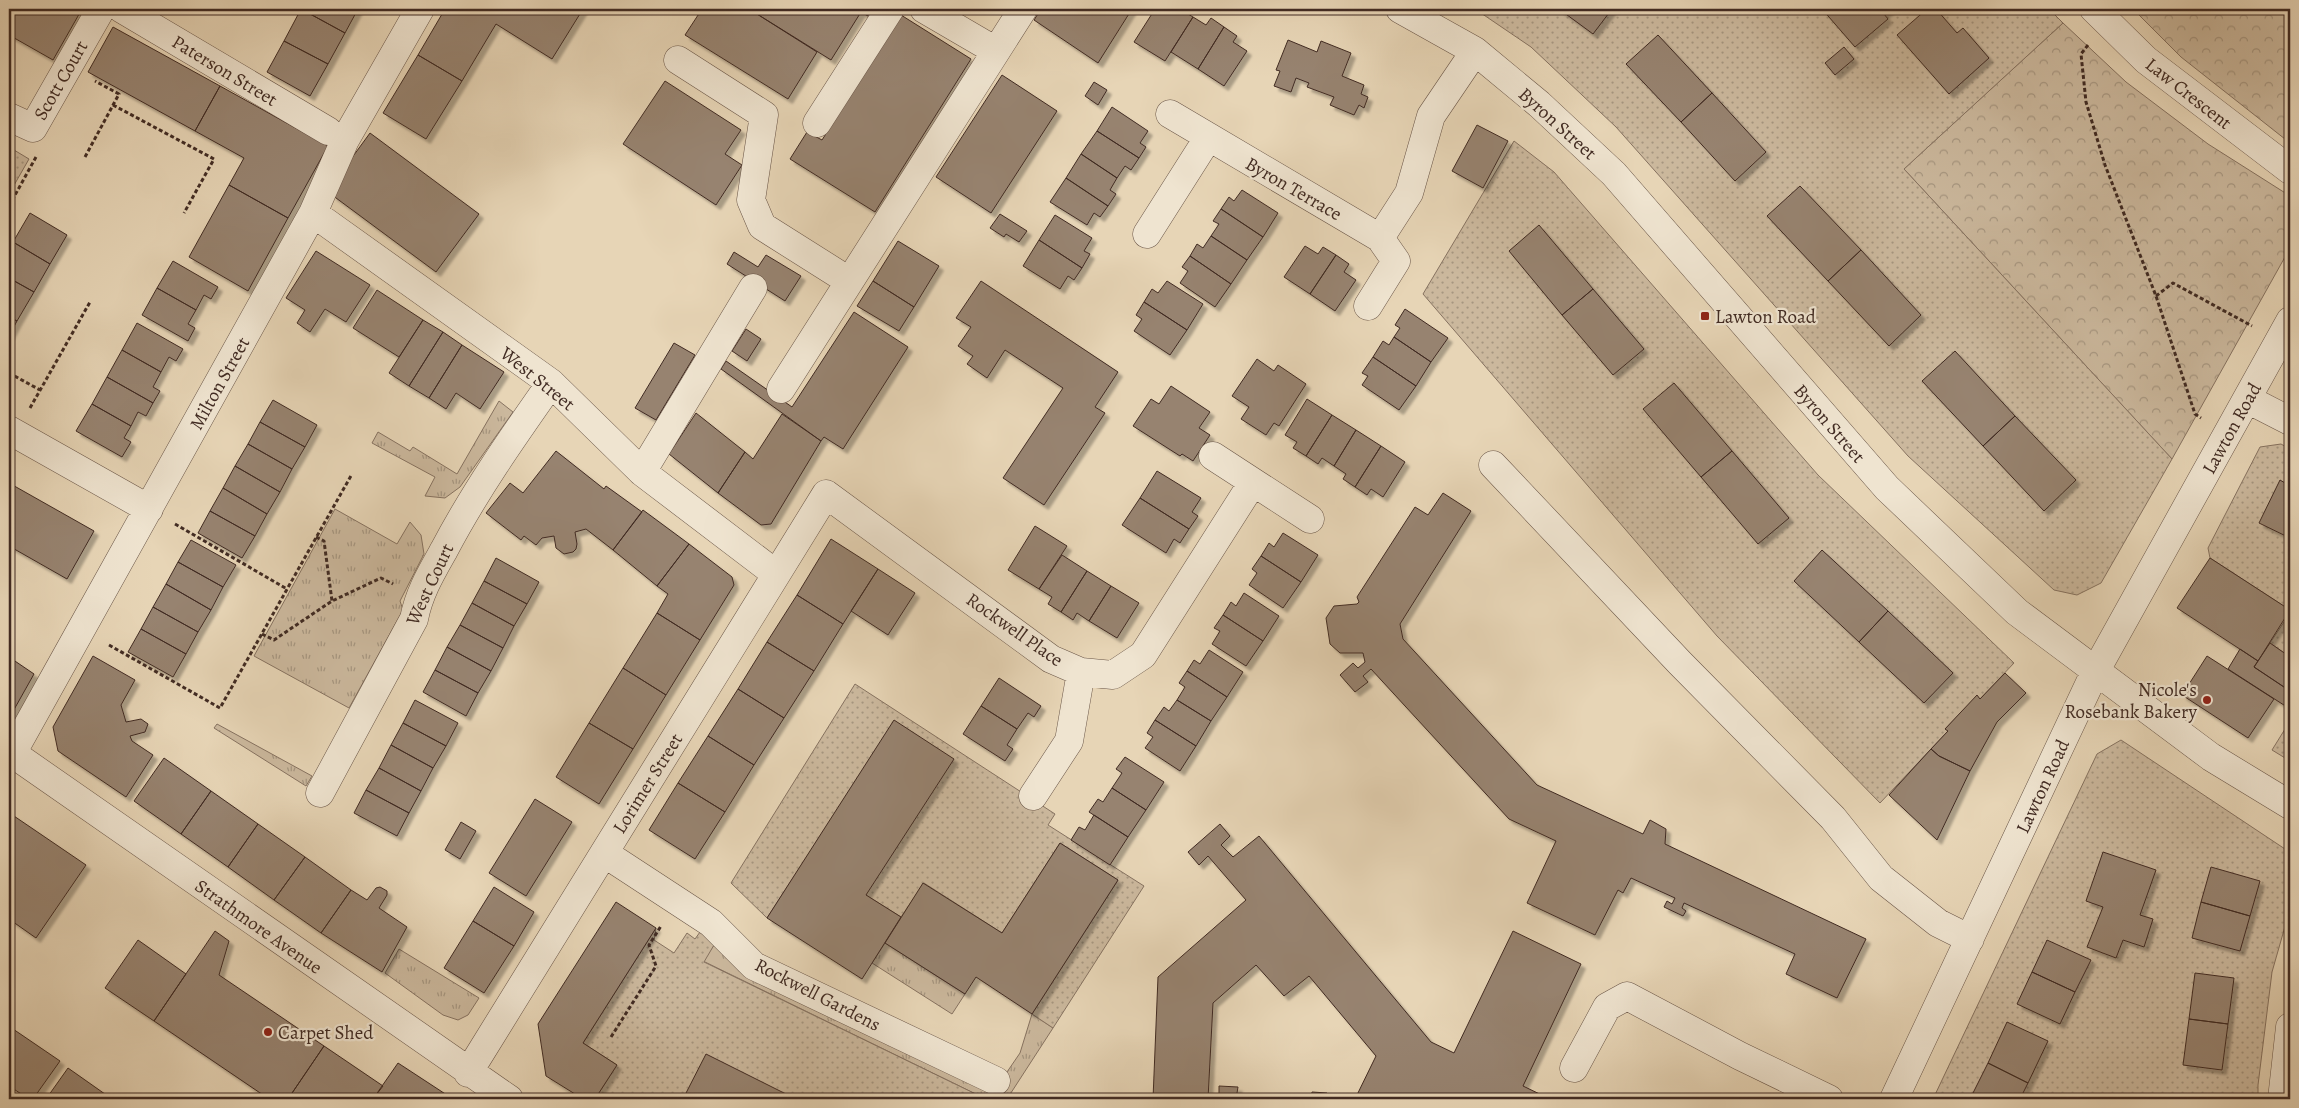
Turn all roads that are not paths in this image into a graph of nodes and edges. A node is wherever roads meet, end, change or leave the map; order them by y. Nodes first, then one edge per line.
1 (101, 9) edge
2 (122, 9) edge
3 (420, 9) edge
4 (890, 9) edge
5 (924, 9) edge
6 (1023, 9) edge
7 (1400, 9) edge
8 (2100, 15) edge
9 (996, 51) junction
10 (1475, 51) junction
11 (678, 60) dead end
12 (1170, 114) dead end
13 (9, 117) edge
14 (817, 123) dead end
15 (328, 131) dead end
16 (1208, 138) junction
17 (2290, 170) edge
18 (313, 213) junction
19 (1147, 234) dead end
20 (1380, 238) junction
21 (849, 281) junction
22 (753, 288) dead end
23 (1368, 306) dead end
24 (2285, 331) edge
25 (551, 383) junction
26 (781, 389) dead end
27 (2247, 399) junction
28 (2290, 421) edge
29 (12, 432) edge
30 (1213, 456) dead end
31 (1493, 465) dead end
32 (642, 472) junction
33 (1253, 482) junction
34 (826, 494) joint
35 (149, 509) junction
36 (1310, 519) dead end
37 (776, 574) junction
38 (1081, 672) junction
39 (2095, 672) junction
40 (10, 755) edge
41 (320, 793) dead end
42 (1033, 796) dead end
43 (2290, 805) edge
44 (604, 853) junction
45 (1970, 939) junction
46 (2290, 1027) edge
47 (1574, 1068) dead end
48 (468, 1073) junction
49 (996, 1081) dead end
50 (509, 1099) edge
51 (1829, 1099) edge
52 (1894, 1099) edge
53 (2282, 1099) edge

1 - 13 street, Scott Court
2 - 15 street, Paterson Street
3 - 18 street, Milton Street
4 - 14 street
5 - 9 street
6 - 9 street
7 - 10 street, Byron Street
8 - 17 street, Law Crescent
9 - 21 street
10 - 20 street
10 - 39 street, Byron Street
11 - 21 street
12 - 16 street, Byron Terrace
16 - 19 street
16 - 20 street, Byron Terrace
18 - 25 street, West Street
18 - 35 street, Milton Street
20 - 23 street, Byron Terrace
21 - 26 street
22 - 32 street
24 - 27 street, Lawton Road
25 - 32 street, West Street
25 - 41 street, West Court
27 - 28 street
27 - 39 street, Lawton Road
29 - 35 street
30 - 33 street
31 - 45 street
32 - 37 street, West Street
33 - 36 street
33 - 38 street, Rockwell Place
34 - 37 street, Lorimer Street
34 - 38 street, Rockwell Place
35 - 40 street, Milton Street
37 - 44 street, Lorimer Street
38 - 42 street
39 - 43 street, Byron Street
39 - 45 street, Lawton Road
40 - 48 street, Strathmore Avenue
44 - 48 street, Lorimer Street
44 - 49 street, Rockwell Gardens
45 - 52 street, Lawton Road
46 - 53 street
47 - 51 street
48 - 50 street, Strathmore Avenue

